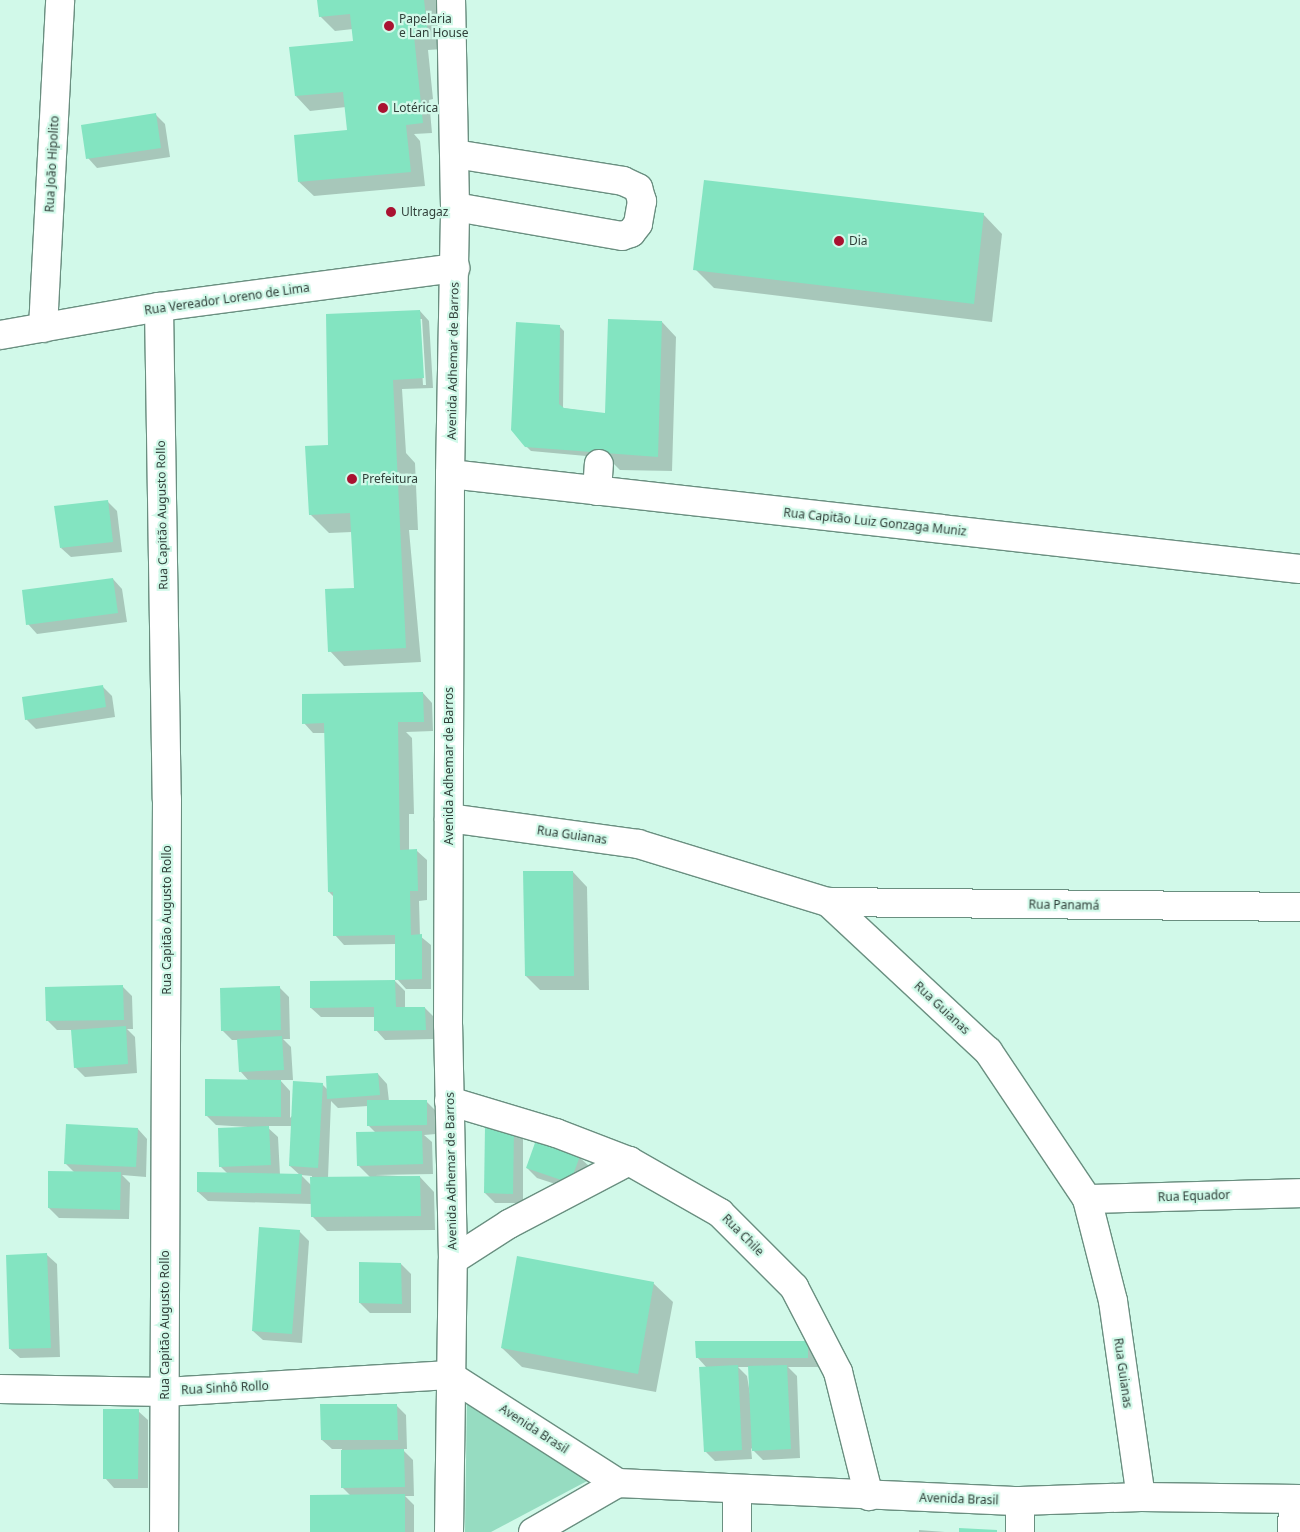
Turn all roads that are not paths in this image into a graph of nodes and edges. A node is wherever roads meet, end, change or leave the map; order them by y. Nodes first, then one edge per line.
1 (60, 0) edge
2 (451, 0) edge
3 (455, 154) junction
4 (456, 207) junction
5 (455, 268) junction
6 (159, 307) junction
7 (43, 328) junction
8 (0, 335) edge
9 (450, 474) junction
10 (1300, 569) edge
11 (449, 818) junction
12 (828, 902) junction
13 (1300, 907) edge
14 (449, 1101) junction
15 (630, 1161) junction
16 (1300, 1193) edge
17 (1087, 1199) junction
18 (453, 1260) junction
19 (449, 1375) junction
20 (0, 1389) edge
21 (165, 1392) junction
22 (618, 1483) junction
23 (737, 1490) junction
24 (869, 1496) junction
25 (1141, 1497) junction
26 (1296, 1499) edge
27 (1020, 1501) junction
28 (164, 1532) edge
29 (449, 1532) edge
30 (533, 1532) edge
31 (737, 1532) edge
32 (1020, 1532) edge
33 (1292, 1532) edge

1 - 7 street, Rua João Hipolito
2 - 3 street, Avenida Adhemar de Barros
3 - 4 street, Avenida Adhemar de Barros
3 - 4 street
4 - 5 street, Avenida Adhemar de Barros
5 - 6 street, Rua Vereador Loreno de Lima
5 - 9 street, Avenida Adhemar de Barros
6 - 7 street, Rua Vereador Loreno de Lima
6 - 21 street, Rua Capitão Augusto Rollo
7 - 8 street, Rua Vereador Loreno de Lima
9 - 10 street, Rua Capitão Luiz Gonzaga Muniz
9 - 11 street, Avenida Adhemar de Barros
11 - 12 street, Rua Guianas
11 - 14 street, Avenida Adhemar de Barros
12 - 13 street, Rua Panamá
12 - 17 street, Rua Guianas
14 - 15 street, Rua Chile
14 - 18 street, Avenida Adhemar de Barros
15 - 18 street
15 - 24 street, Rua Chile
16 - 17 street, Rua Equador
17 - 25 street, Rua Guianas
18 - 19 street, Avenida Adhemar de Barros
19 - 21 street, Rua Sinhô Rollo
19 - 22 street, Avenida Brasil
19 - 29 street, Avenida Adhemar de Barros
20 - 21 street, Rua Sinhô Rollo
21 - 28 street, Rua Capitão Augusto Rollo
22 - 23 street, Avenida Brasil
22 - 30 street
23 - 24 street, Avenida Brasil
23 - 31 street
24 - 27 street, Avenida Brasil
25 - 26 street, Avenida Brasil
25 - 27 street, Avenida Brasil
26 - 33 street
27 - 32 street

